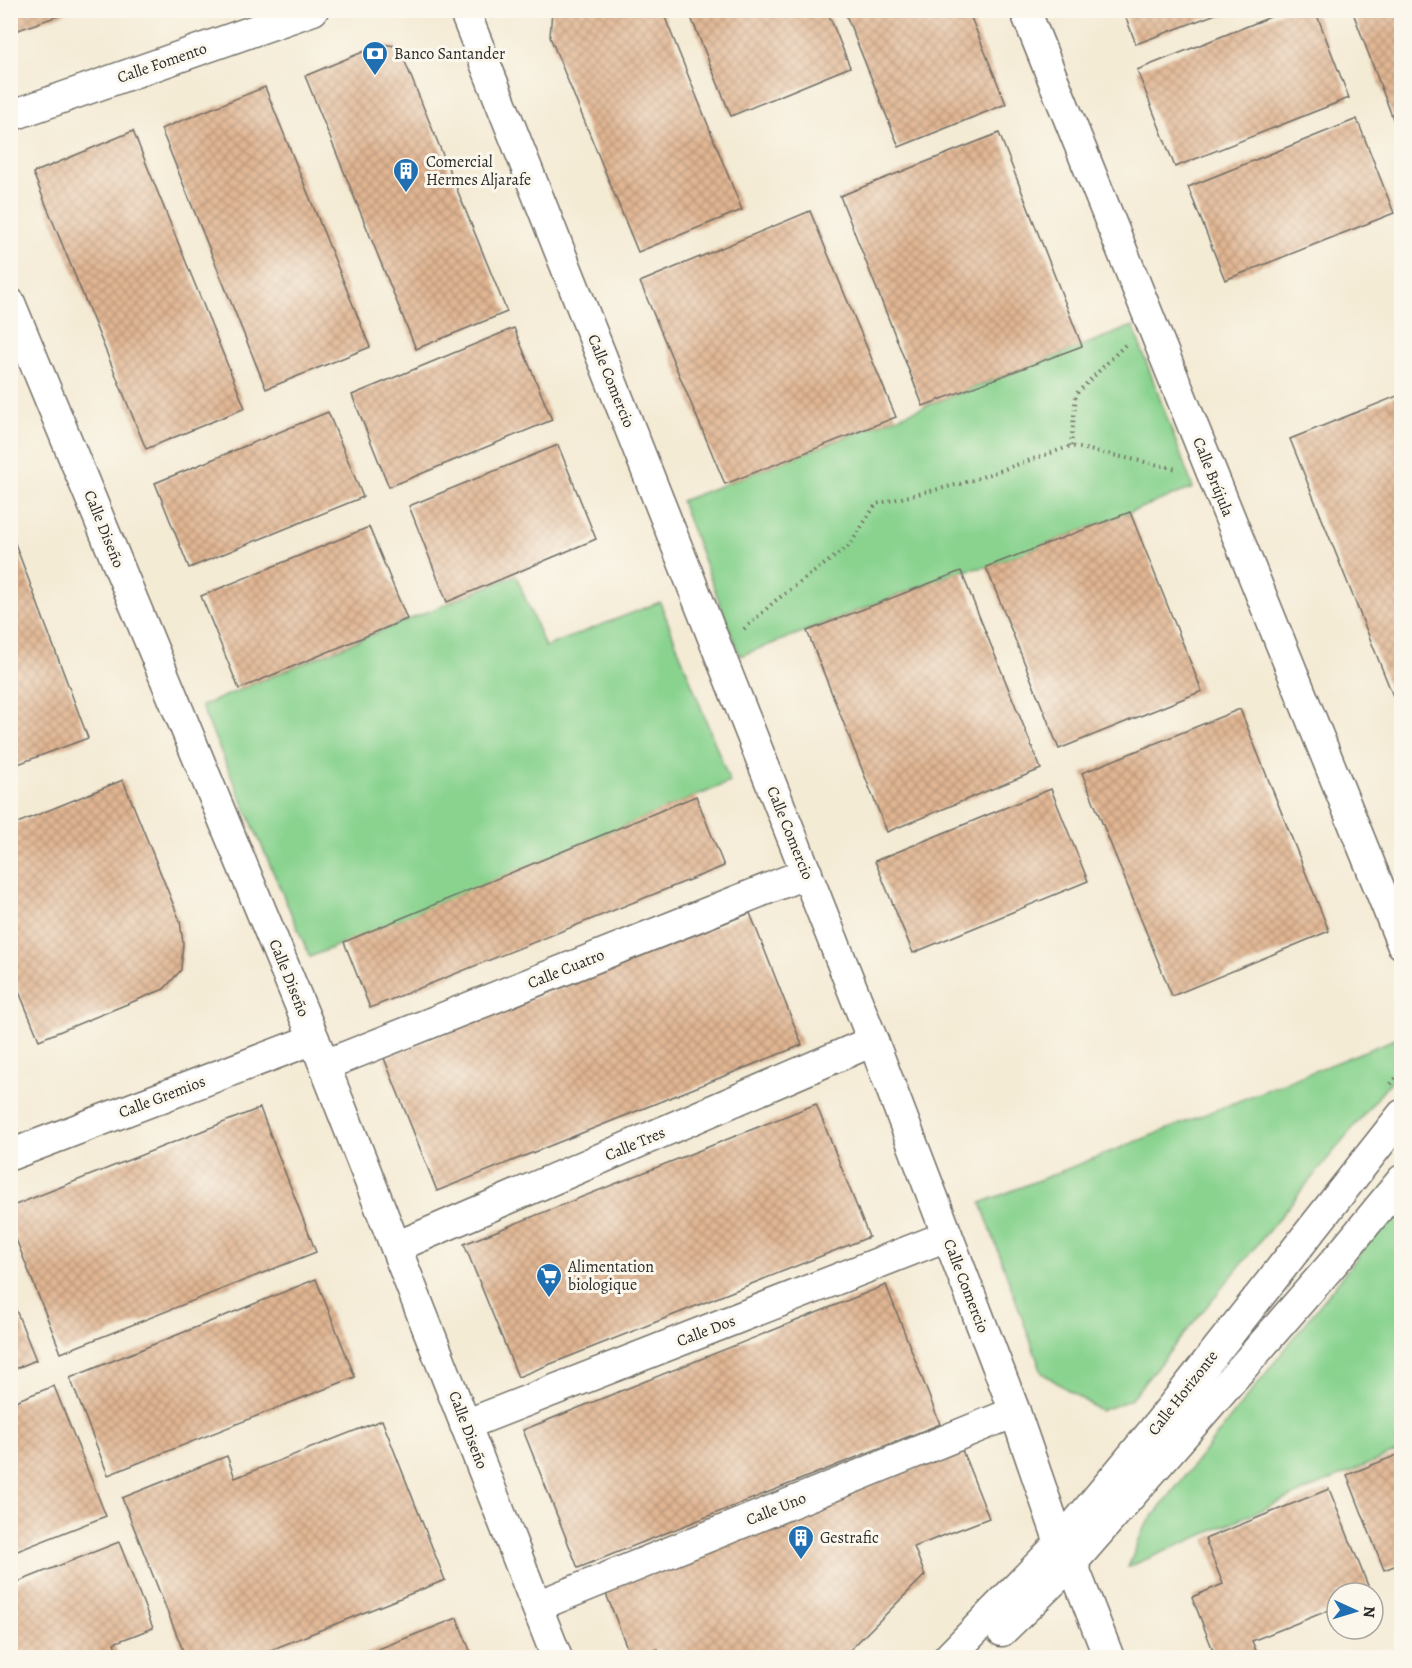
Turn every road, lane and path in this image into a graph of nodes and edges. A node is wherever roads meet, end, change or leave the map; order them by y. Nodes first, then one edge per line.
1 (313, 10) edge
2 (464, 10) edge
3 (1025, 10) edge
4 (10, 116) edge
5 (10, 303) edge
6 (1150, 320) junction
7 (1071, 446) junction
8 (1213, 476) junction
9 (718, 652) junction
10 (807, 873) junction
11 (1401, 944) edge
12 (873, 1041) junction
13 (319, 1052) junction
14 (1401, 1115) edge
15 (10, 1155) edge
16 (1401, 1180) edge
17 (947, 1236) junction
18 (396, 1247) junction
19 (1014, 1412) junction
20 (465, 1425) junction
21 (1066, 1553) junction
22 (537, 1606) junction
23 (557, 1658) edge
24 (948, 1658) edge
25 (973, 1658) edge
26 (1109, 1658) edge

1 - 4 street, Calle Fomento
2 - 9 street, Calle Comercio
3 - 6 street, Calle Brújula
5 - 13 street, Calle Diseño
6 - 7 path
6 - 8 street, Calle Brújula
7 - 8 path
7 - 9 path
8 - 11 street, Calle Brújula
9 - 10 street, Calle Comercio
10 - 12 street, Calle Comercio
10 - 13 street, Calle Cuatro
12 - 17 street, Calle Comercio
12 - 18 street, Calle Tres
13 - 15 street, Calle Gremios
13 - 18 street, Calle Diseño
14 - 21 street, Calle Horizonte
16 - 21 street, Calle Horizonte
17 - 19 street, Calle Comercio
17 - 20 street, Calle Dos
18 - 20 street, Calle Diseño
19 - 21 street, Calle Comercio
19 - 22 street, Calle Uno
20 - 22 street, Calle Diseño
21 - 24 street, Calle Horizonte
21 - 25 street, Calle Horizonte
21 - 26 street, Calle Comercio
22 - 23 street, Calle Diseño

